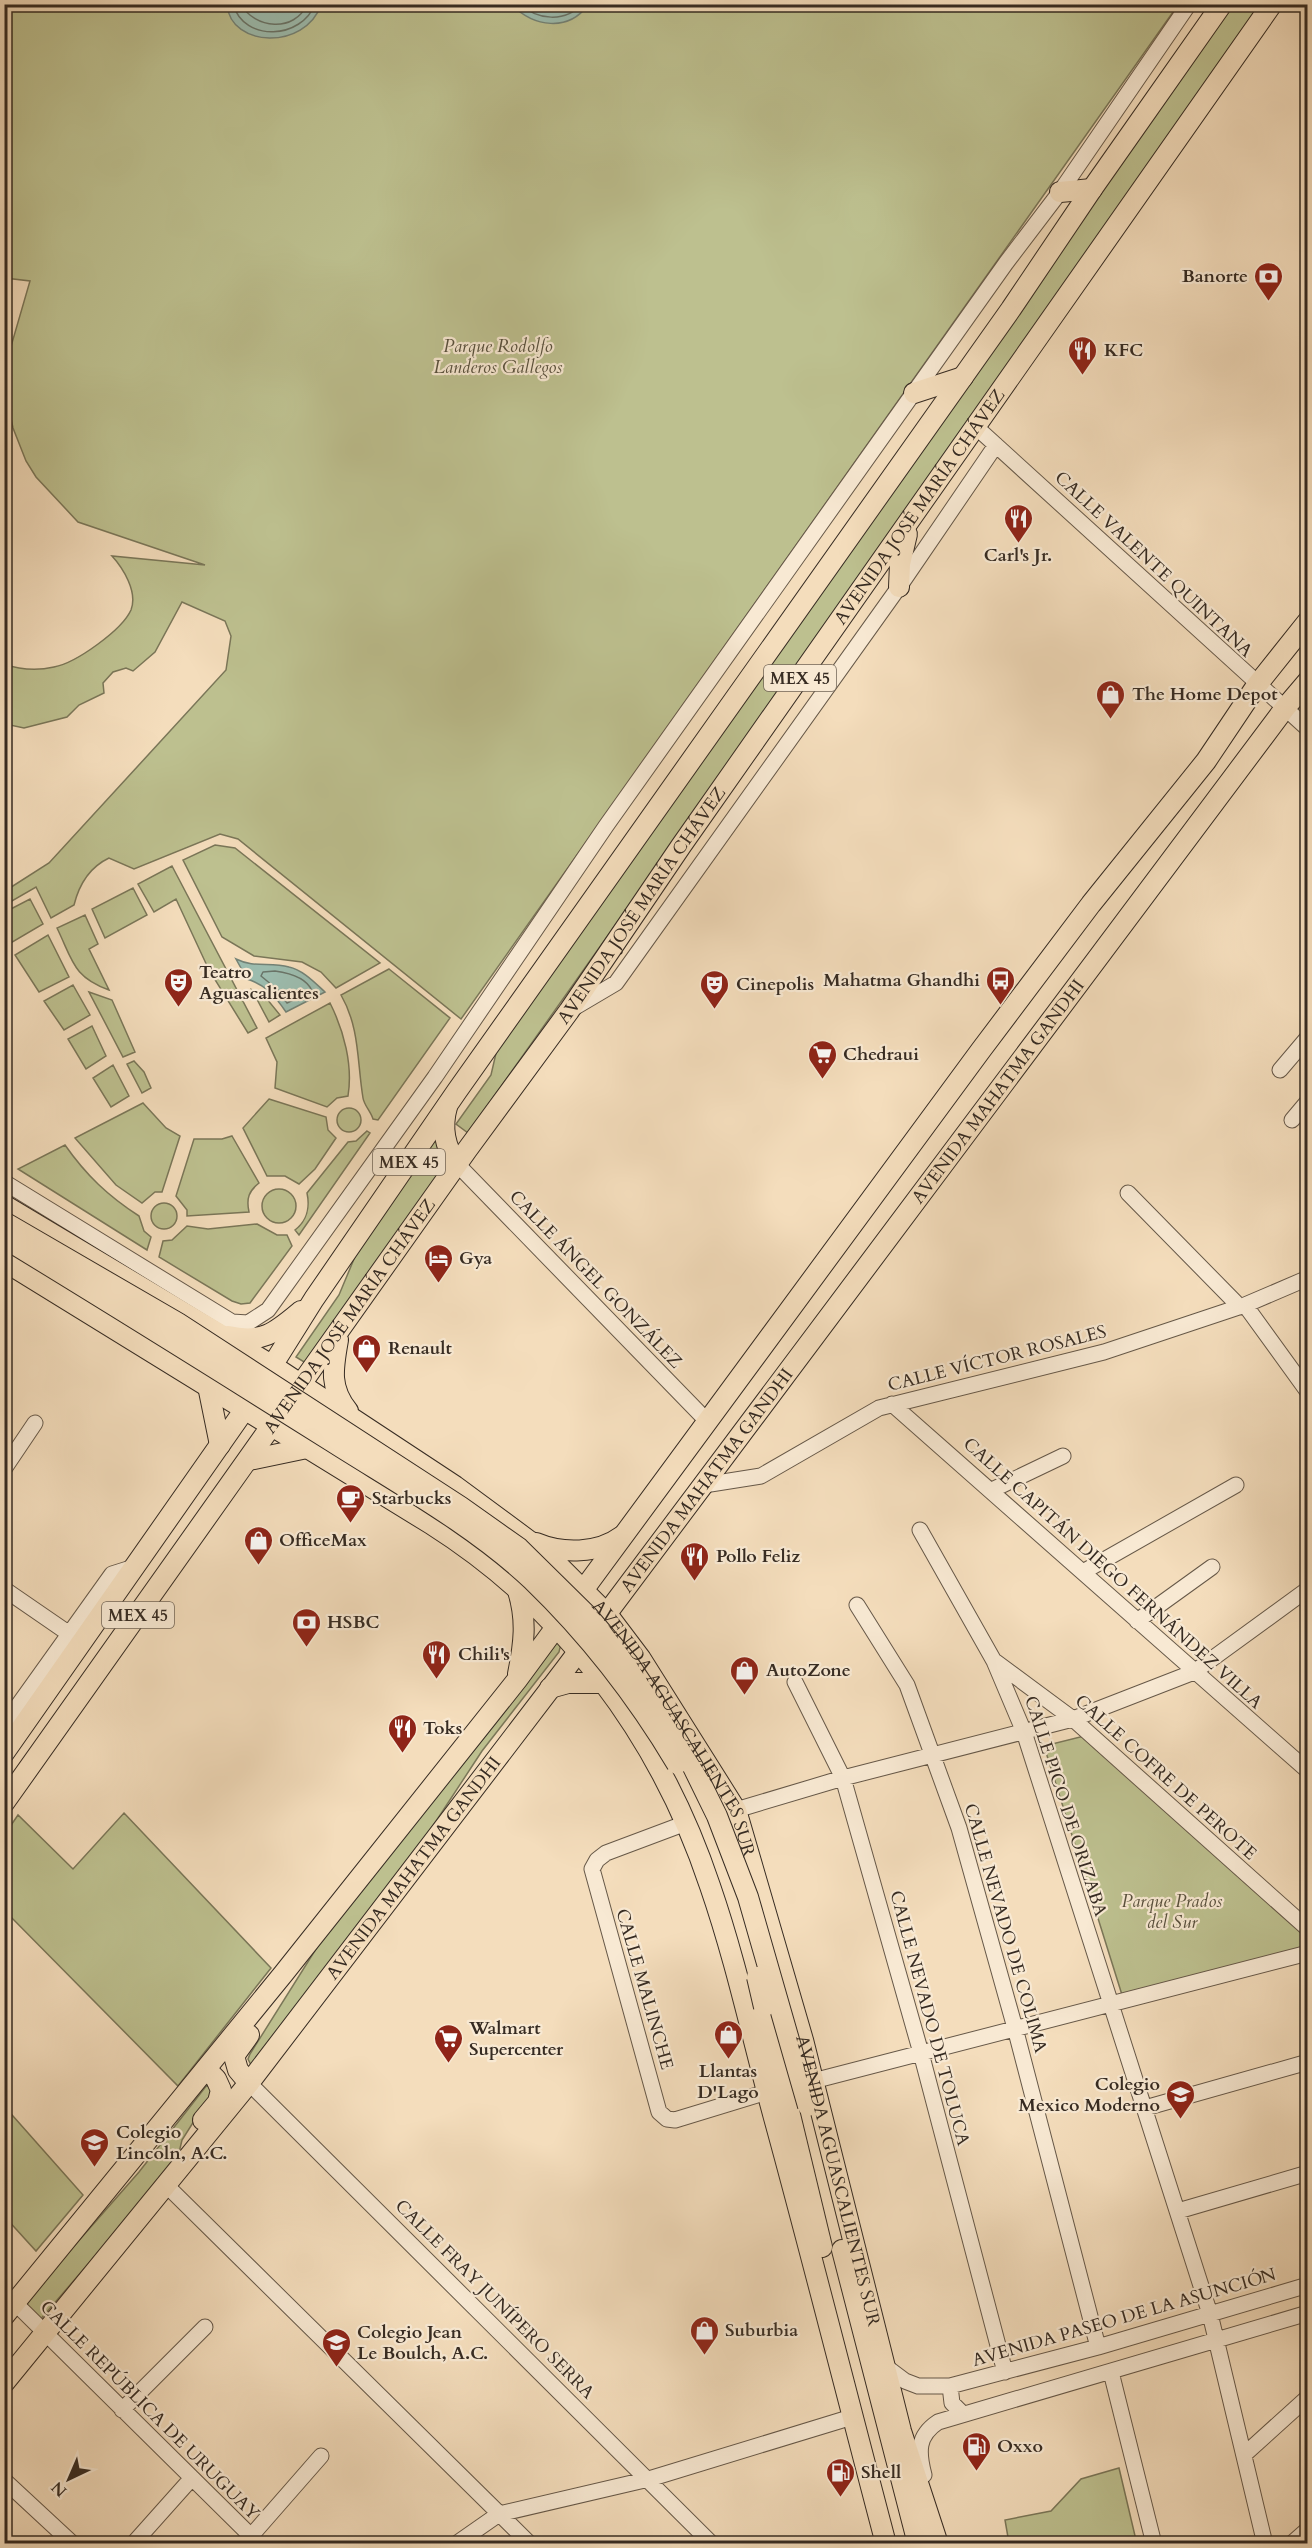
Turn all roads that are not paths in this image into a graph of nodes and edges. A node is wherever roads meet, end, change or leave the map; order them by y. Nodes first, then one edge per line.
1 (1189, 4) edge
2 (1222, 4) edge
3 (1272, 4) edge
4 (1092, 189) junction
5 (1060, 192) junction
6 (963, 377) junction
7 (914, 393) junction
8 (976, 427) junction
9 (996, 445) junction
10 (914, 515) junction
11 (899, 587) junction
12 (1308, 621) edge
13 (1308, 681) edge
14 (1257, 685) junction
15 (1285, 708) junction
16 (1308, 729) edge
17 (569, 1011) junction
18 (467, 1029) junction
19 (1308, 1037) edge
20 (491, 1043) junction
21 (1280, 1070) dead end
22 (435, 1077) junction
23 (453, 1098) junction
24 (1308, 1101) edge
25 (1292, 1120) dead end
26 (457, 1164) junction
27 (4, 1182) edge
28 (4, 1192) edge
29 (1128, 1193) dead end
30 (8, 1212) edge
31 (4, 1238) edge
32 (4, 1261) edge
33 (1308, 1278) edge
34 (143, 1287) junction
35 (314, 1299) junction
36 (1243, 1306) junction
37 (95, 1317) junction
38 (220, 1324) junction
39 (340, 1331) junction
40 (273, 1366) junction
41 (302, 1384) junction
42 (208, 1386) junction
43 (1308, 1392) edge
44 (892, 1404) junction
45 (245, 1410) junction
46 (356, 1420) junction
47 (707, 1420) junction
48 (35, 1423) dead end
49 (272, 1426) junction
50 (220, 1444) junction
51 (307, 1448) junction
52 (1063, 1456) dead end
53 (249, 1460) junction
54 (4, 1469) edge
55 (704, 1485) junction
56 (1236, 1485) dead end
57 (992, 1490) junction
58 (505, 1522) junction
59 (629, 1530) junction
60 (920, 1530) dead end
61 (528, 1540) junction
62 (477, 1556) junction
63 (134, 1567) junction
64 (1212, 1567) dead end
65 (1083, 1572) junction
66 (637, 1574) junction
67 (517, 1588) junction
68 (4, 1589) edge
69 (1308, 1589) edge
70 (584, 1590) junction
71 (857, 1605) dead end
72 (607, 1614) junction
73 (1137, 1621) junction
74 (557, 1626) junction
75 (68, 1634) junction
76 (627, 1640) junction
77 (579, 1651) junction
78 (642, 1659) junction
79 (994, 1661) junction
80 (593, 1668) junction
81 (1194, 1672) junction
82 (517, 1680) junction
83 (795, 1682) dead end
84 (606, 1683) junction
85 (550, 1688) junction
86 (1073, 1719) junction
87 (4, 1725) edge
88 (1024, 1732) junction
89 (4, 1753) edge
90 (934, 1756) junction
91 (1308, 1771) edge
92 (843, 1778) junction
93 (4, 1803) edge
94 (736, 1810) junction
95 (686, 1823) junction
96 (1308, 1929) edge
97 (1308, 1953) edge
98 (284, 1973) junction
99 (1110, 2005) junction
100 (1015, 2028) junction
101 (921, 2054) junction
102 (1308, 2062) edge
103 (206, 2068) junction
104 (813, 2081) junction
105 (249, 2083) junction
106 (767, 2092) junction
107 (1145, 2108) junction
108 (181, 2167) junction
109 (1308, 2172) edge
110 (166, 2185) junction
111 (1178, 2211) junction
112 (1308, 2285) edge
113 (10, 2310) edge
114 (1308, 2313) edge
115 (1210, 2314) junction
116 (205, 2327) dead end
117 (45, 2333) junction
118 (1218, 2340) junction
119 (1098, 2346) junction
120 (885, 2366) junction
121 (1005, 2372) junction
122 (1111, 2372) junction
123 (4, 2383) edge
124 (951, 2386) junction
125 (1308, 2397) edge
126 (122, 2410) junction
127 (963, 2414) junction
128 (852, 2416) junction
129 (1245, 2454) junction
130 (321, 2456) dead end
131 (191, 2479) junction
132 (649, 2479) junction
133 (4, 2480) edge
134 (499, 2514) junction
135 (1308, 2529) edge
136 (936, 2537) edge
137 (255, 2540) edge
138 (73, 2544) edge
139 (133, 2544) edge
140 (456, 2544) edge
141 (530, 2544) edge
142 (712, 2544) edge
143 (886, 2544) edge
144 (898, 2544) edge
145 (918, 2544) edge
146 (1154, 2544) edge
147 (1265, 2544) edge
148 (1291, 2544) edge

1 - 5 street
2 - 4 main road, AVENIDA JOSÉ MARÍA CHÁVEZ / MEX 45
3 - 8 main road, AVENIDA JOSÉ MARÍA CHÁVEZ / MEX 45
4 - 5 main road
4 - 6 main road, AVENIDA JOSÉ MARÍA CHÁVEZ / MEX 45
5 - 7 street
6 - 7 main road
6 - 20 main road, AVENIDA JOSÉ MARÍA CHÁVEZ / MEX 45
7 - 18 street
8 - 9 street, CALLE VALENTE QUINTANA
8 - 10 main road, AVENIDA JOSÉ MARÍA CHÁVEZ / MEX 45
9 - 11 street
9 - 14 street, CALLE VALENTE QUINTANA
10 - 11 main road
10 - 17 main road, AVENIDA JOSÉ MARÍA CHÁVEZ / MEX 45
11 - 17 street
12 - 14 main road, AVENIDA MAHATMA GANDHI
13 - 15 main road, AVENIDA MAHATMA GANDHI
14 - 15 street, CALLE VALENTE QUINTANA
14 - 47 main road, AVENIDA MAHATMA GANDHI
15 - 16 street, CALLE VALENTE QUINTANA
15 - 55 main road, AVENIDA MAHATMA GANDHI
17 - 26 main road, AVENIDA JOSÉ MARÍA CHÁVEZ / MEX 45
18 - 20 street
18 - 22 street
19 - 21 street
20 - 23 main road, AVENIDA JOSÉ MARÍA CHÁVEZ / MEX 45
22 - 23 street
22 - 38 street
23 - 26 main road
23 - 35 main road, AVENIDA JOSÉ MARÍA CHÁVEZ / MEX 45
24 - 25 street
26 - 39 main road, AVENIDA JOSÉ MARÍA CHÁVEZ / MEX 45
26 - 47 street, CALLE ÁNGEL GONZÁLEZ
27 - 38 street, AVENIDA AGUASCALIENTES SUR
28 - 30 main road
29 - 36 street
30 - 34 main road, AVENIDA AGUASCALIENTES SUR
30 - 145 main road, AVENIDA AGUASCALIENTES SUR, bridge
31 - 144 main road, AVENIDA AGUASCALIENTES SUR, bridge
32 - 37 main road, AVENIDA AGUASCALIENTES SUR
33 - 36 street, CALLE VÍCTOR ROSALES
34 - 37 main road
34 - 38 main road, AVENIDA AGUASCALIENTES SUR
35 - 38 main road
35 - 40 main road, AVENIDA JOSÉ MARÍA CHÁVEZ / MEX 45
36 - 43 street
36 - 44 street, CALLE VÍCTOR ROSALES
37 - 42 main road, AVENIDA AGUASCALIENTES SUR
38 - 40 main road, AVENIDA AGUASCALIENTES SUR
39 - 41 main road, AVENIDA JOSÉ MARÍA CHÁVEZ / MEX 45
39 - 46 main road
40 - 41 main road, AVENIDA AGUASCALIENTES SUR
40 - 45 main road, AVENIDA JOSÉ MARÍA CHÁVEZ / MEX 45
41 - 46 main road, AVENIDA AGUASCALIENTES SUR
41 - 49 main road, AVENIDA JOSÉ MARÍA CHÁVEZ / MEX 45
42 - 45 main road, AVENIDA AGUASCALIENTES SUR
42 - 50 main road
44 - 55 street, CALLE VÍCTOR ROSALES
44 - 57 street, CALLE CAPITÁN DIEGO FERNÁNDEZ VILLA
45 - 49 main road, AVENIDA AGUASCALIENTES SUR
45 - 50 main road, AVENIDA JOSÉ MARÍA CHÁVEZ / MEX 45
46 - 58 main road, AVENIDA AGUASCALIENTES SUR
47 - 59 main road, AVENIDA MAHATMA GANDHI
48 - 54 street
49 - 51 main road, AVENIDA AGUASCALIENTES SUR
49 - 53 main road, AVENIDA JOSÉ MARÍA CHÁVEZ / MEX 45
50 - 63 main road, AVENIDA JOSÉ MARÍA CHÁVEZ / MEX 45
51 - 53 main road
51 - 62 main road, AVENIDA AGUASCALIENTES SUR
52 - 57 street
53 - 93 main road, AVENIDA JOSÉ MARÍA CHÁVEZ / MEX 45
55 - 66 main road, AVENIDA MAHATMA GANDHI
56 - 65 street
57 - 65 street, CALLE CAPITÁN DIEGO FERNÁNDEZ VILLA
58 - 61 main road, AVENIDA AGUASCALIENTES SUR
58 - 62 main road
59 - 61 main road
59 - 70 main road, AVENIDA MAHATMA GANDHI
60 - 79 street, CALLE PICO DE ORIZABA
61 - 70 main road, AVENIDA AGUASCALIENTES SUR
62 - 67 main road, AVENIDA AGUASCALIENTES SUR
63 - 75 street, AVENIDA JOSÉ MARÍA CHÁVEZ
63 - 89 main road, AVENIDA JOSÉ MARÍA CHÁVEZ / MEX 45
64 - 73 street
65 - 73 street, CALLE CAPITÁN DIEGO FERNÁNDEZ VILLA
66 - 72 main road, AVENIDA MAHATMA GANDHI
66 - 78 main road
67 - 74 main road, AVENIDA AGUASCALIENTES SUR
67 - 82 main road
68 - 75 street
69 - 81 street
70 - 72 main road, AVENIDA AGUASCALIENTES SUR
70 - 74 main road, AVENIDA MAHATMA GANDHI
71 - 90 street, CALLE NEVADO DE COLIMA
72 - 76 main road, AVENIDA AGUASCALIENTES SUR
72 - 77 main road, AVENIDA MAHATMA GANDHI
73 - 81 street, CALLE CAPITÁN DIEGO FERNÁNDEZ VILLA
74 - 77 main road, AVENIDA AGUASCALIENTES SUR
74 - 82 main road, AVENIDA MAHATMA GANDHI
75 - 87 street, AVENIDA JOSÉ MARÍA CHÁVEZ
76 - 78 main road, AVENIDA AGUASCALIENTES SUR
76 - 80 main road
77 - 80 main road, AVENIDA AGUASCALIENTES SUR
77 - 85 main road, AVENIDA MAHATMA GANDHI
78 - 94 main road, AVENIDA AGUASCALIENTES SUR
79 - 86 street, CALLE COFRE DE PEROTE
79 - 88 street, CALLE PICO DE ORIZABA
80 - 84 main road, AVENIDA AGUASCALIENTES SUR
81 - 86 street
81 - 91 street, CALLE CAPITÁN DIEGO FERNÁNDEZ VILLA
82 - 98 main road, AVENIDA MAHATMA GANDHI
83 - 92 street, CALLE NEVADO DE TOLUCA
84 - 85 main road
84 - 95 main road, AVENIDA AGUASCALIENTES SUR
85 - 105 main road, AVENIDA MAHATMA GANDHI
86 - 88 street
86 - 96 street, CALLE COFRE DE PEROTE
88 - 90 street
88 - 99 street, CALLE PICO DE ORIZABA
90 - 92 street
90 - 100 street, CALLE NEVADO DE COLIMA
92 - 94 street
92 - 101 street, CALLE NEVADO DE TOLUCA
94 - 104 main road, AVENIDA AGUASCALIENTES SUR
95 - 106 main road, AVENIDA AGUASCALIENTES SUR
95 - 106 street, CALLE MALINCHE
97 - 99 street
98 - 103 main road, AVENIDA MAHATMA GANDHI
98 - 105 main road
99 - 100 street
99 - 107 street, CALLE PICO DE ORIZABA
100 - 101 street
100 - 119 street, CALLE NEVADO DE COLIMA
101 - 104 street
101 - 121 street, CALLE NEVADO DE TOLUCA
102 - 107 street
103 - 108 main road
103 - 113 main road, AVENIDA MAHATMA GANDHI
104 - 120 main road, AVENIDA AGUASCALIENTES SUR
105 - 108 main road, AVENIDA MAHATMA GANDHI
105 - 132 street, CALLE FRAY JUNÍPERO SERRA
106 - 128 main road, AVENIDA AGUASCALIENTES SUR
107 - 111 street, CALLE PICO DE ORIZABA
108 - 110 main road, AVENIDA MAHATMA GANDHI
109 - 111 street
110 - 117 main road, AVENIDA MAHATMA GANDHI
110 - 134 street
111 - 115 street, CALLE PICO DE ORIZABA
112 - 115 street, AVENIDA PASEO DE LA ASUNCIÓN
113 - 117 street, CALLE REPÚBLICA DE URUGUAY
114 - 118 street
115 - 118 street, CALLE PICO DE ORIZABA
115 - 119 street, AVENIDA PASEO DE LA ASUNCIÓN
116 - 126 street
117 - 123 main road, AVENIDA MAHATMA GANDHI
117 - 126 street, CALLE REPÚBLICA DE URUGUAY
118 - 122 street
118 - 129 street, CALLE PICO DE ORIZABA
119 - 121 street, AVENIDA PASEO DE LA ASUNCIÓN
120 - 124 street, AVENIDA PASEO DE LA ASUNCIÓN
120 - 136 main road, AVENIDA AGUASCALIENTES SUR
121 - 124 street, AVENIDA PASEO DE LA ASUNCIÓN
122 - 127 street
122 - 146 street
124 - 127 street
125 - 129 street
126 - 131 street, CALLE REPÚBLICA DE URUGUAY
127 - 136 street
128 - 132 street
128 - 143 main road, AVENIDA AGUASCALIENTES SUR
129 - 147 street, CALLE PICO DE ORIZABA
130 - 137 street
131 - 137 street, CALLE REPÚBLICA DE URUGUAY
131 - 139 street
132 - 134 street
132 - 142 street, CALLE FRAY JUNÍPERO SERRA
133 - 138 street
134 - 140 street
134 - 141 street
135 - 148 street

